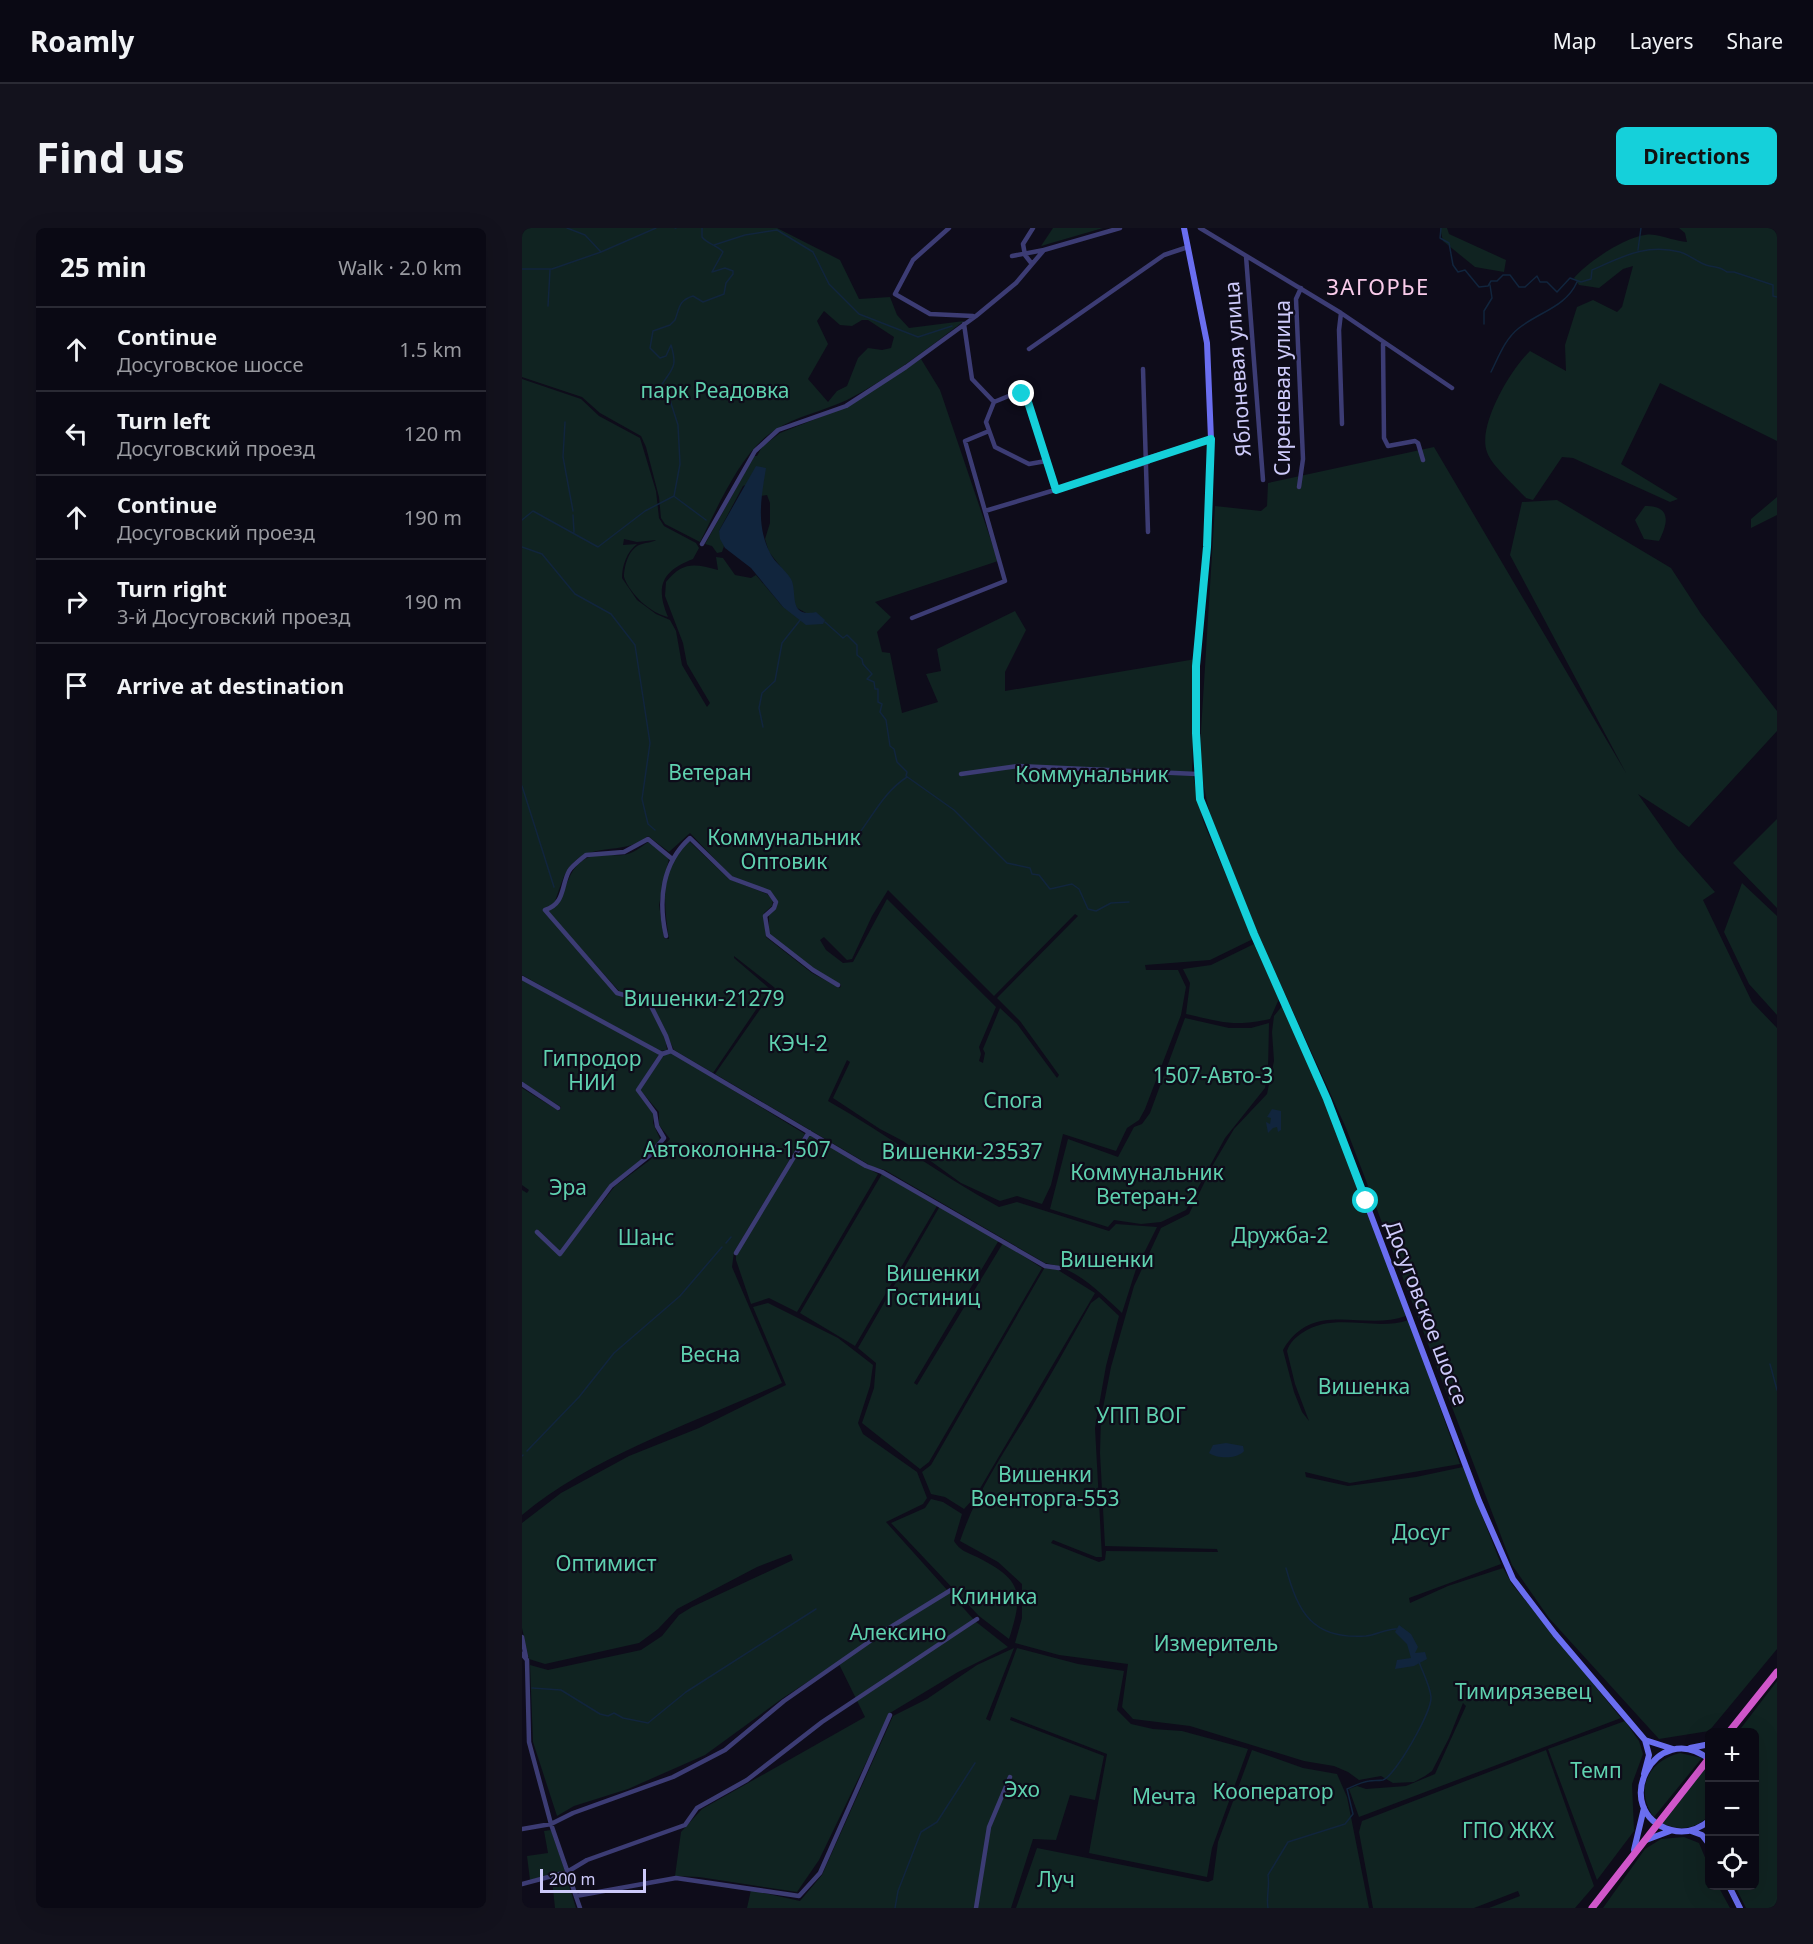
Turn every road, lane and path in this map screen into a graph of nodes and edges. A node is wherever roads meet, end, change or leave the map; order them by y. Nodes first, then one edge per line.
1 (949, 228) edge
2 (1033, 228) edge
3 (1120, 228) edge
4 (1184, 228) edge
5 (1200, 228) edge
6 (1188, 247) junction
7 (1044, 250) junction
8 (1025, 254) junction
9 (1012, 256) dead end
10 (1246, 256) junction
11 (1032, 264) junction
12 (1300, 288) junction
13 (1341, 313) junction
14 (976, 316) junction
15 (964, 324) junction
16 (1383, 344) junction
17 (1029, 349) dead end
18 (1143, 369) dead end
19 (1452, 388) dead end
20 (994, 402) junction
21 (1342, 424) dead end
22 (989, 431) junction
23 (1211, 439) junction
24 (1046, 460) junction
25 (1148, 460) junction
26 (1423, 460) dead end
27 (1263, 480) dead end
28 (1299, 487) dead end
29 (1056, 490) junction
30 (985, 511) junction
31 (1148, 532) dead end
32 (702, 544) dead end
33 (912, 618) dead end
34 (961, 774) dead end
35 (1197, 774) junction
36 (671, 858) junction
37 (666, 936) dead end
38 (522, 978) edge
39 (838, 985) dead end
40 (671, 1051) junction
41 (662, 1054) junction
42 (522, 1084) edge
43 (558, 1108) dead end
44 (809, 1132) junction
45 (537, 1232) dead end
46 (736, 1253) dead end
47 (1059, 1268) dead end
48 (951, 1590) dead end
49 (977, 1619) dead end
50 (522, 1637) edge
51 (522, 1654) edge
52 (527, 1660) junction
53 (1777, 1672) edge
54 (890, 1714) dead end
55 (1732, 1728) edge
56 (528, 1731) junction
57 (522, 1732) edge
58 (1645, 1740) junction
59 (1705, 1745) edge
60 (1677, 1749) junction
61 (1685, 1749) junction
62 (1705, 1756) edge
63 (1705, 1763) edge
64 (1644, 1774) junction
65 (1010, 1777) dead end
66 (1644, 1808) junction
67 (1656, 1823) junction
68 (551, 1824) junction
69 (1705, 1824) edge
70 (522, 1829) edge
71 (1673, 1831) junction
72 (1684, 1831) junction
73 (1705, 1840) edge
74 (1634, 1850) junction
75 (567, 1872) junction
76 (522, 1884) edge
77 (1731, 1890) edge
78 (576, 1896) junction
79 (580, 1908) edge
80 (976, 1908) edge
81 (1592, 1908) edge
82 (1740, 1908) edge

1 - 14 street
2 - 8 street
3 - 7 street
4 - 6 main road, Досуговское шоссе
5 - 10 street
6 - 17 street
6 - 23 main road, Досуговское шоссе
7 - 8 street
7 - 11 street
8 - 9 street
8 - 11 street
10 - 12 street
10 - 27 street, Яблоневая улица
11 - 14 street
12 - 13 street
12 - 28 street, Сиреневая улица
13 - 16 street
13 - 21 street
14 - 15 street
15 - 20 street
15 - 32 street
16 - 19 street
16 - 26 street
18 - 25 street
20 - 22 street
20 - 24 street
22 - 24 street
22 - 30 street
23 - 25 street
23 - 35 main road, Досуговское шоссе
24 - 29 street
25 - 29 street
25 - 31 street
29 - 30 street
30 - 33 street
34 - 35 street
35 - 58 main road, Досуговское шоссе
36 - 37 street
36 - 39 street
36 - 40 street
38 - 41 street
40 - 41 street
40 - 44 street
41 - 45 street
42 - 43 street
44 - 46 street
44 - 47 street
48 - 68 street
49 - 75 street
50 - 52 street
51 - 52 street
52 - 56 street
53 - 55 highway
54 - 78 street
56 - 57 street
56 - 68 street
58 - 60 main road
58 - 64 main road
59 - 61 main road
60 - 61 main road
60 - 64 main road
61 - 62 main road
63 - 67 highway
64 - 66 main road
65 - 80 street
66 - 67 main road
66 - 74 main road
67 - 71 main road
67 - 74 highway
68 - 70 street
68 - 75 street
69 - 72 main road
71 - 72 main road
71 - 74 main road
72 - 73 main road
74 - 81 highway
75 - 76 street
75 - 78 street
77 - 82 main road
78 - 79 street

